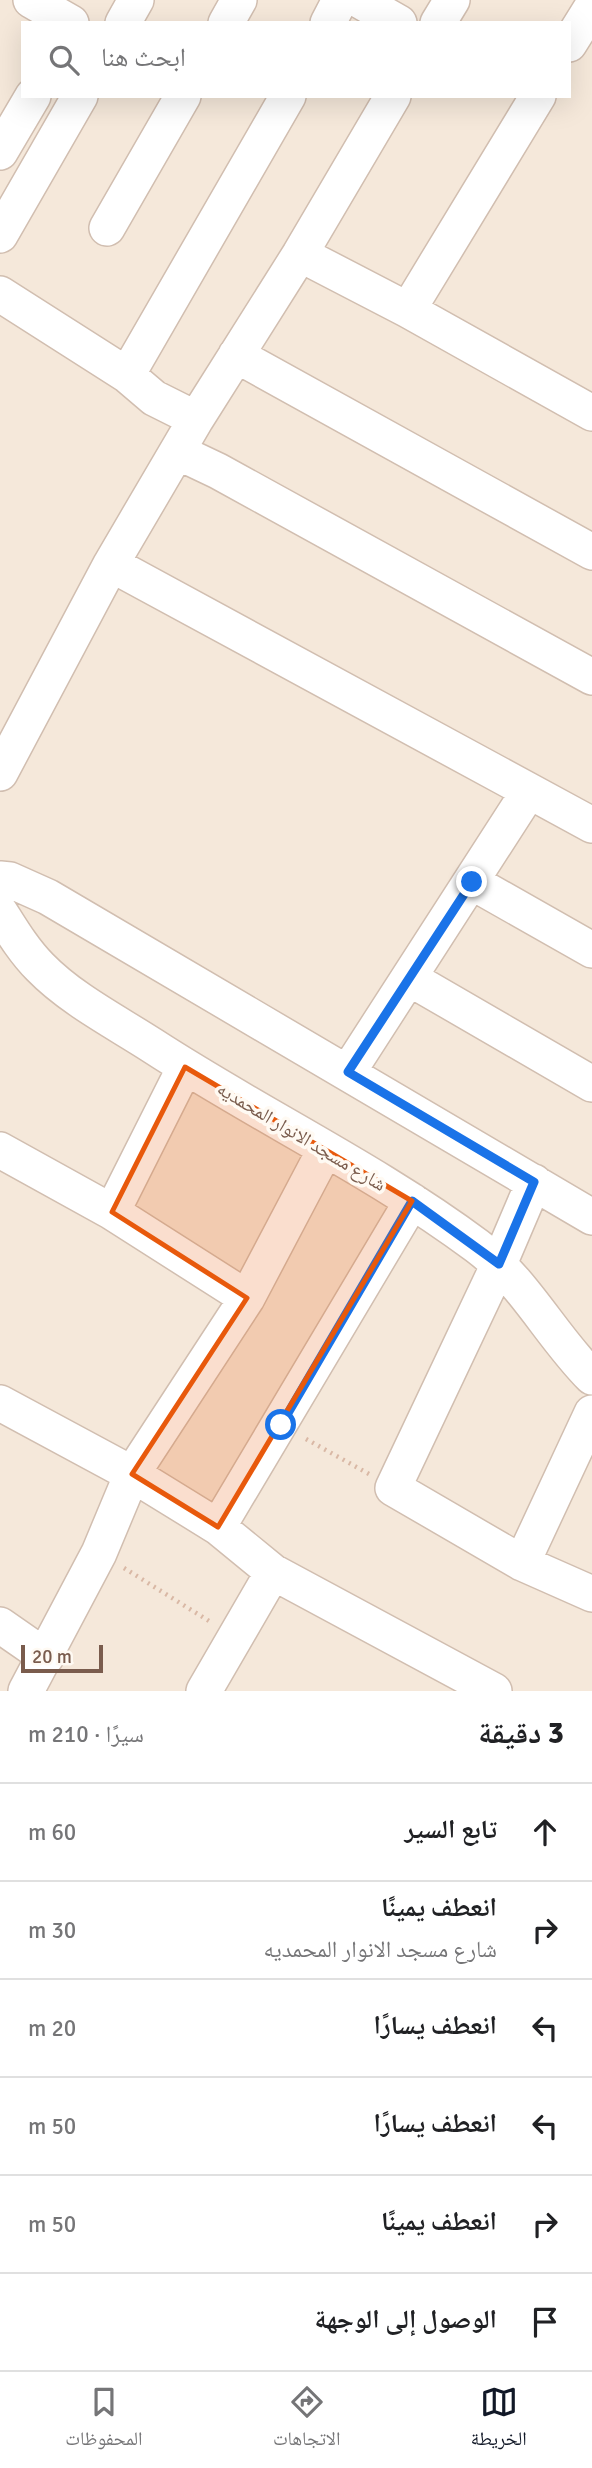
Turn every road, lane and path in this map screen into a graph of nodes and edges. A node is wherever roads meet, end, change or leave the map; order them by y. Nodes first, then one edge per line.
1 (32, 0) edge
2 (90, 0) edge
3 (136, 0) edge
4 (239, 0) edge
5 (340, 0) edge
6 (359, 0) edge
7 (452, 0) edge
8 (592, 7) edge
9 (70, 21) edge
10 (75, 21) edge
11 (124, 21) edge
12 (227, 21) edge
13 (329, 21) edge
14 (396, 21) edge
15 (439, 21) edge
16 (571, 41) edge
17 (32, 98) edge
18 (79, 98) edge
19 (182, 98) edge
20 (287, 98) edge
21 (392, 98) edge
22 (537, 98) edge
23 (0, 152) edge
24 (107, 228) dead end
25 (0, 235) edge
26 (300, 254) junction
27 (0, 295) edge
28 (408, 310) junction
29 (236, 355) junction
30 (127, 375) junction
31 (592, 413) edge
32 (196, 419) junction
33 (177, 452) junction
34 (592, 552) edge
35 (111, 564) junction
36 (592, 677) edge
37 (0, 773) edge
38 (529, 791) junction
39 (592, 825) edge
40 (0, 879) edge
41 (472, 882) junction
42 (5, 931) edge
43 (592, 950) edge
44 (409, 978) junction
45 (185, 1067) junction
46 (348, 1072) junction
47 (592, 1084) edge
48 (0, 1150) edge
49 (325, 1150) junction
50 (534, 1182) junction
51 (412, 1201) junction
52 (112, 1212) junction
53 (592, 1217) edge
54 (499, 1264) junction
55 (247, 1298) junction
56 (592, 1377) edge
57 (0, 1403) edge
58 (592, 1413) edge
59 (281, 1425) junction
60 (132, 1474) junction
61 (393, 1488) junction
62 (218, 1527) junction
63 (99, 1553) junction
64 (522, 1563) junction
65 (273, 1572) junction
66 (592, 1594) edge
67 (0, 1625) edge
68 (236, 1638) junction
69 (46, 1657) junction
70 (26, 1691) edge
71 (204, 1691) edge
72 (494, 1691) edge

1 - 9 street
2 - 10 street
3 - 11 street
4 - 12 street
5 - 13 street
6 - 14 street
7 - 15 street
8 - 16 street
17 - 23 street
18 - 25 street
19 - 24 street
20 - 30 street
21 - 26 street
22 - 28 street
26 - 28 street
26 - 29 street
27 - 30 street
28 - 31 street
29 - 32 street
29 - 34 street
30 - 32 street
32 - 33 street
33 - 35 street
33 - 36 street
35 - 37 street
35 - 38 street
38 - 39 street
38 - 41 street
40 - 46 street
41 - 43 street
41 - 44 street
42 - 45 street, شارع مسجد الانوار المحمديه
44 - 46 street
44 - 47 street
45 - 49 street, شارع مسجد الانوار المحمديه
45 - 52 street
46 - 50 street
48 - 52 street
49 - 51 street, شارع مسجد الانوار المحمديه
49 - 55 street
50 - 53 street
50 - 54 street
51 - 54 street, شارع مسجد الانوار المحمديه
51 - 59 street
52 - 55 street
54 - 56 street, شارع مسجد الانوار المحمديه
54 - 61 street
55 - 60 street
57 - 60 street
58 - 64 street
59 - 61 path
59 - 62 street
60 - 62 street
60 - 63 street
61 - 64 street
62 - 65 street
63 - 68 path
63 - 69 street
64 - 66 street
65 - 68 street
65 - 72 street
67 - 69 street
68 - 71 street
69 - 70 street

